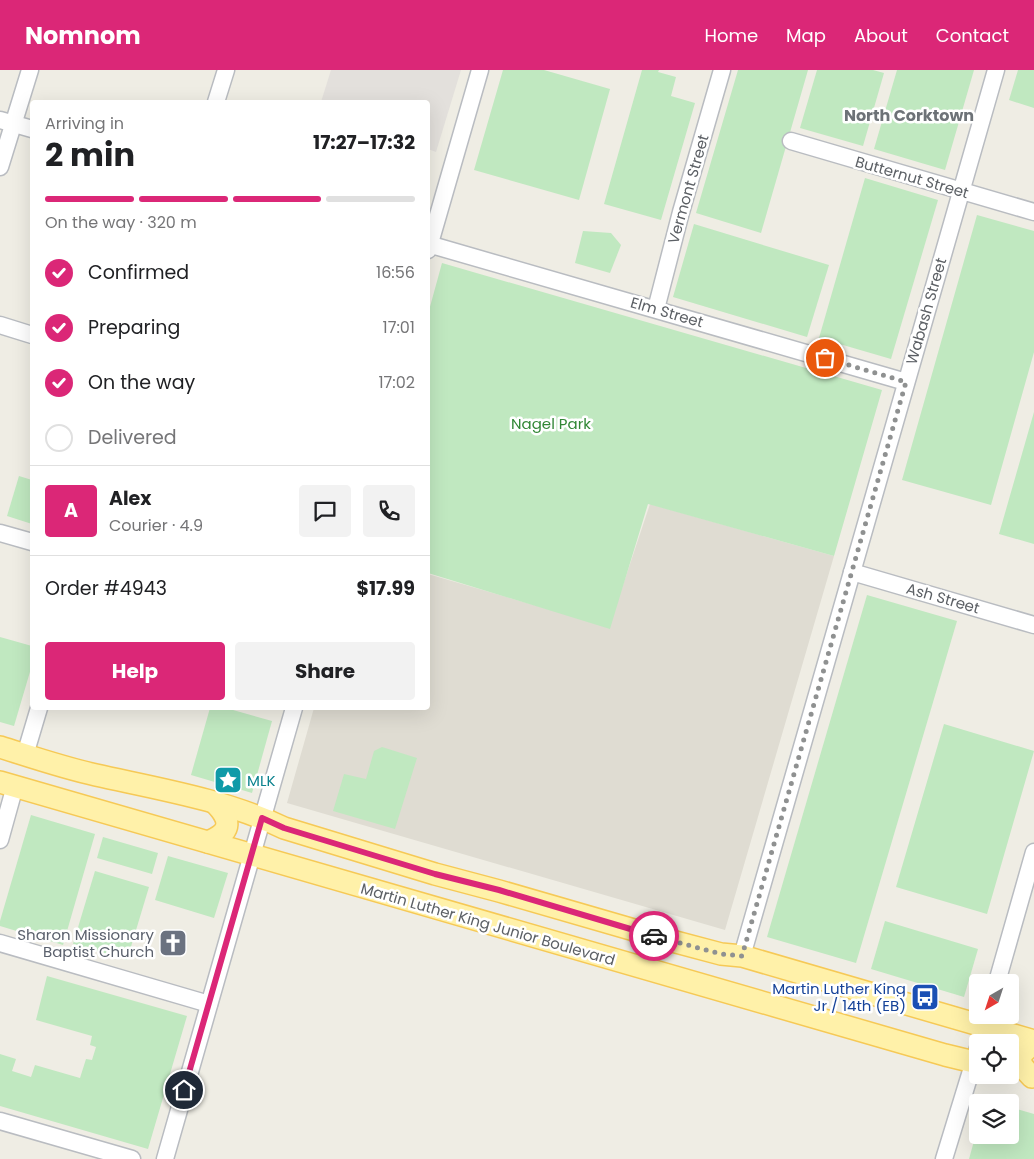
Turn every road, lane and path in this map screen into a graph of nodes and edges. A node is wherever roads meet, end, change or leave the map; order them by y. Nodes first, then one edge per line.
1 (30, 70) edge
2 (226, 70) edge
3 (480, 70) edge
4 (722, 70) edge
5 (996, 70) edge
6 (217, 100) edge
7 (7, 122) edge
8 (30, 128) edge
9 (791, 141) dead end
10 (0, 167) edge
11 (961, 191) junction
12 (1034, 212) edge
13 (430, 239) edge
14 (430, 247) edge
15 (656, 309) junction
16 (0, 325) edge
17 (30, 334) edge
18 (906, 382) junction
19 (0, 533) edge
20 (30, 541) edge
21 (852, 572) junction
22 (1034, 624) edge
23 (38, 710) edge
24 (293, 710) edge
25 (0, 747) edge
26 (25, 755) junction
27 (8, 784) edge
28 (216, 804) junction
29 (262, 818) junction
30 (0, 840) edge
31 (208, 842) junction
32 (1034, 852) edge
33 (252, 855) junction
34 (607, 923) junction
35 (672, 941) junction
36 (0, 943) edge
37 (596, 954) junction
38 (742, 956) junction
39 (662, 973) junction
40 (999, 974) edge
41 (209, 1004) junction
42 (969, 1039) edge
43 (969, 1041) edge
44 (1019, 1043) edge
45 (1034, 1043) edge
46 (1019, 1074) edge
47 (969, 1078) edge
48 (1033, 1078) edge
49 (0, 1121) edge
50 (132, 1159) edge
51 (165, 1159) edge
52 (944, 1159) edge

1 - 7 street
2 - 6 street
3 - 13 street
4 - 15 street, Vermont Street
5 - 11 street, Wabash Street
7 - 8 street
7 - 10 street
9 - 11 street, Butternut Street
11 - 12 street, Butternut Street
11 - 18 street, Wabash Street
14 - 15 street, Elm Street
15 - 18 street, Elm Street
16 - 17 street
18 - 21 street, Wabash Street
19 - 20 street
21 - 22 street, Ash Street
21 - 38 street, Wabash Street
23 - 26 street
24 - 29 street
25 - 26 main road, Martin Luther King Junior Boulevard
26 - 28 main road, Martin Luther King Junior Boulevard
27 - 30 street
27 - 31 main road, Martin Luther King Junior Boulevard
28 - 29 main road, Martin Luther King Junior Boulevard
28 - 31 main road
29 - 33 street
29 - 34 main road, Martin Luther King Junior Boulevard
31 - 33 main road, Martin Luther King Junior Boulevard
32 - 40 street
33 - 37 main road, Martin Luther King Junior Boulevard
33 - 41 street
34 - 35 main road, Martin Luther King Junior Boulevard
34 - 37 main road
35 - 38 main road, Martin Luther King Junior Boulevard
35 - 39 main road
36 - 41 street
37 - 39 main road, Martin Luther King Junior Boulevard
38 - 42 main road, Martin Luther King Junior Boulevard
39 - 43 main road, Martin Luther King Junior Boulevard
41 - 51 street
44 - 45 main road, Martin Luther King Junior Boulevard
45 - 48 main road
46 - 48 main road
47 - 52 street
49 - 50 street

